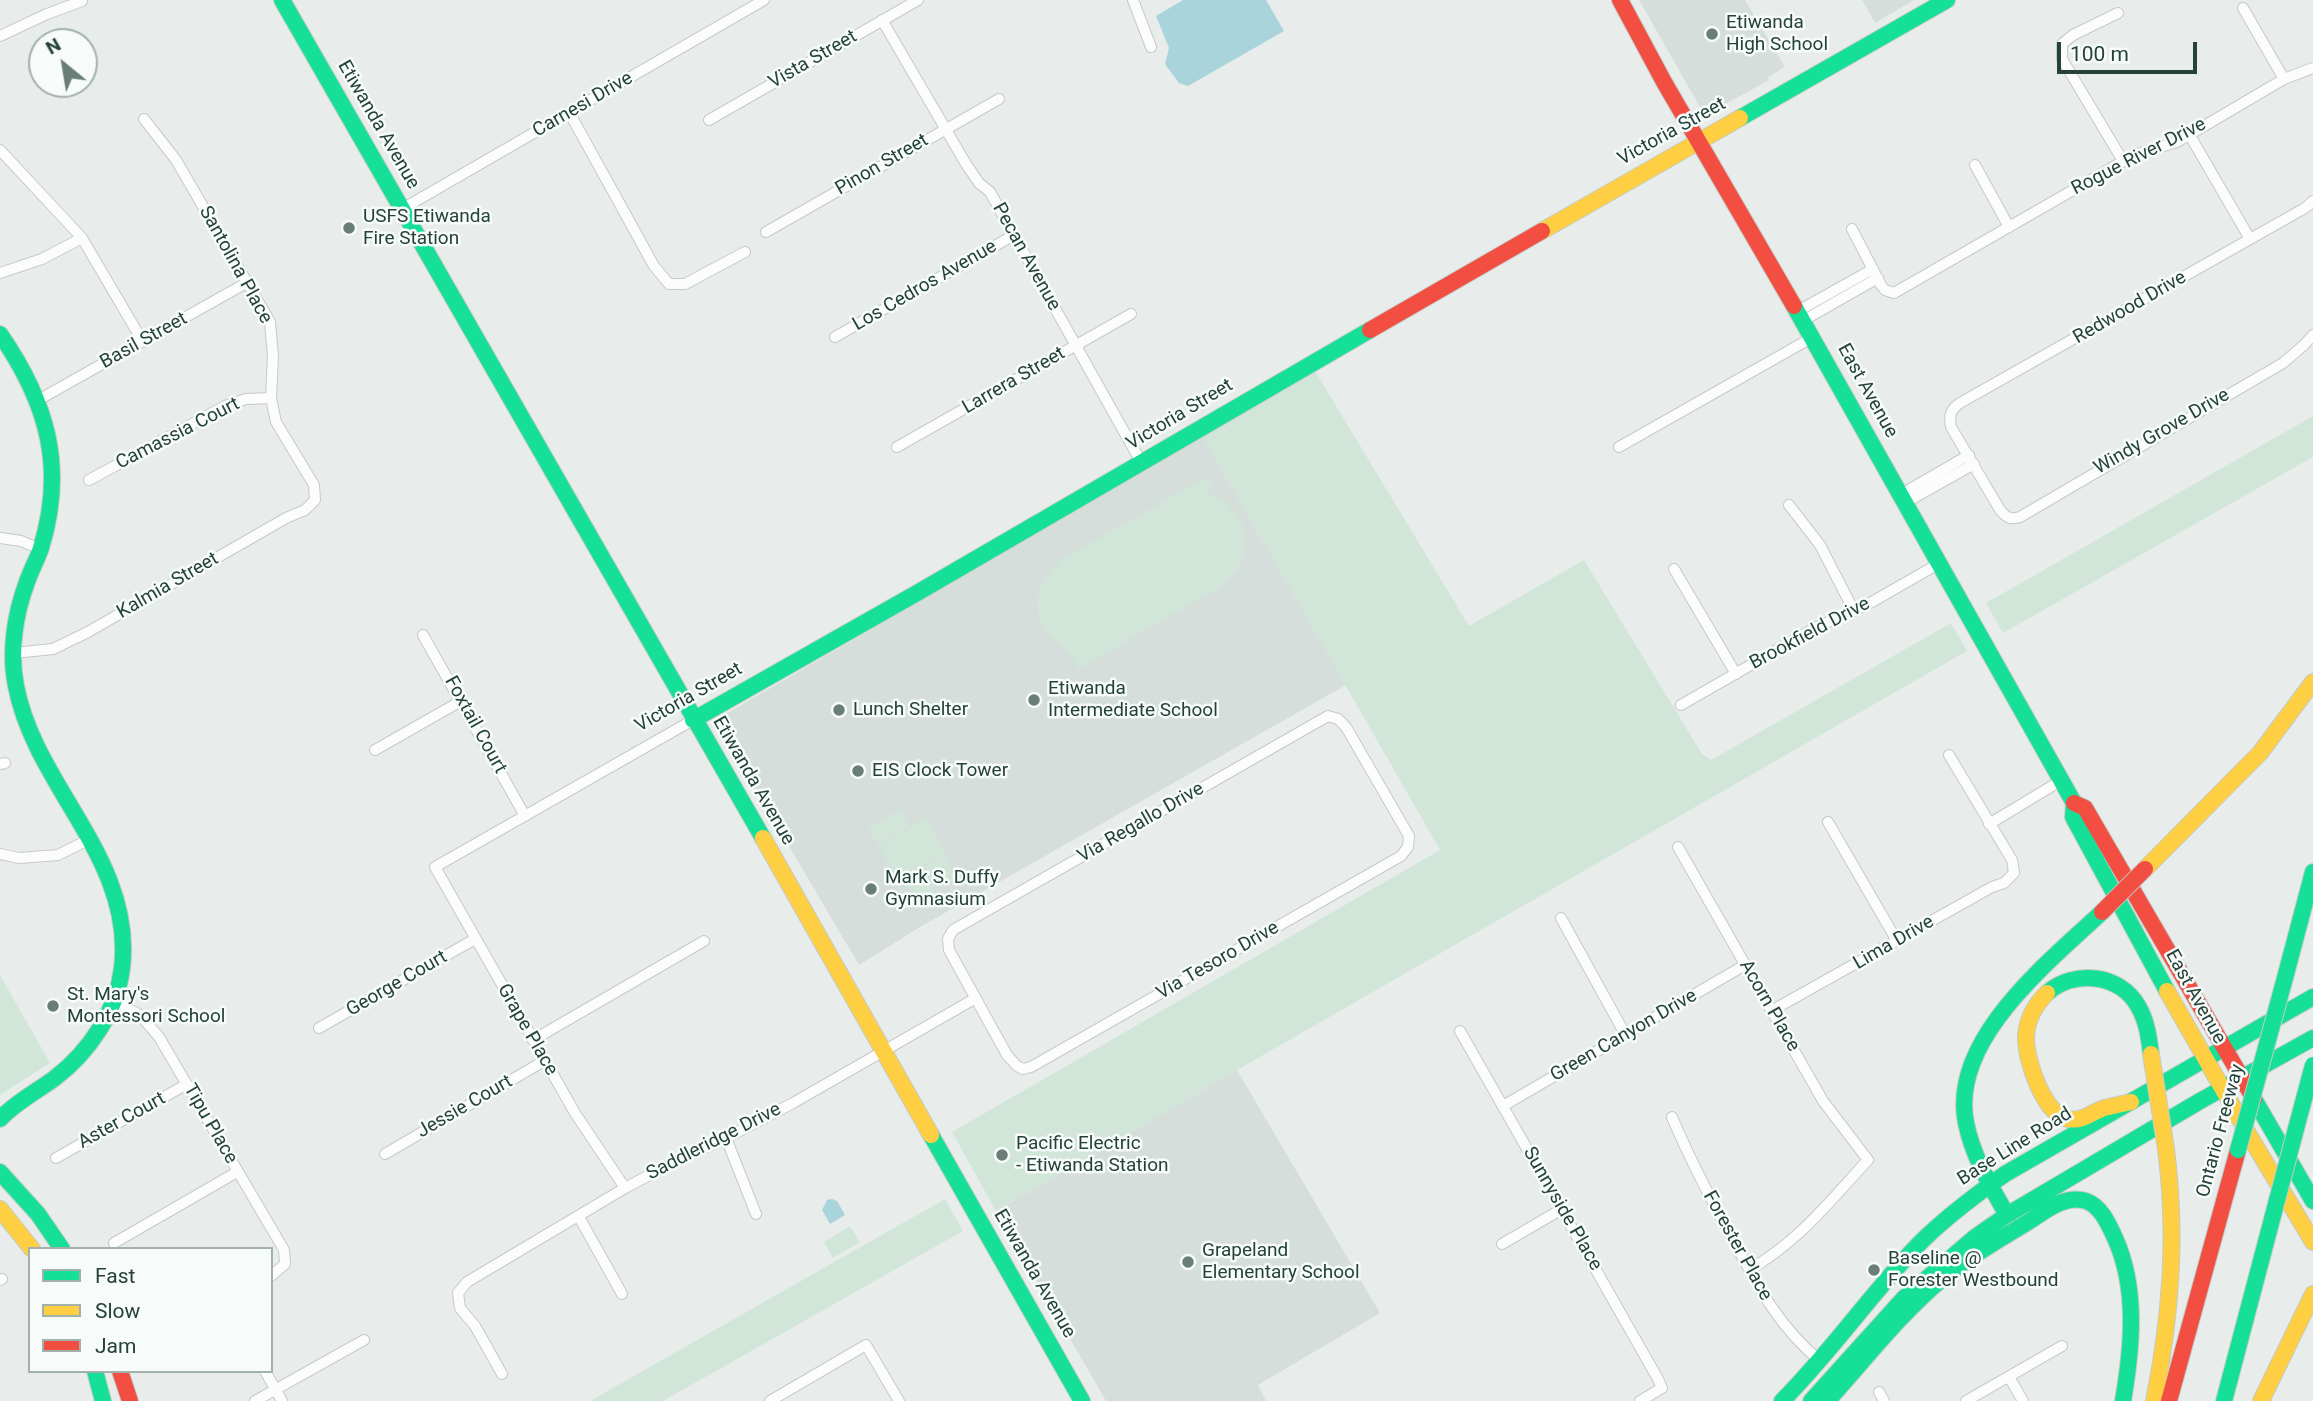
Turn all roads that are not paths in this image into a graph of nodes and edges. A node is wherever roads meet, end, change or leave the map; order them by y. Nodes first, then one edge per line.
1 (282, 0) edge
2 (918, 0) edge
3 (1133, 0) edge
4 (1620, 0) edge
5 (1947, 0) edge
6 (82, 1) edge
7 (762, 1) edge
8 (2243, 8) dead end
9 (2119, 13) dead end
10 (882, 20) junction
11 (0, 36) edge
12 (1151, 47) dead end
13 (2313, 68) edge
14 (2284, 79) junction
15 (999, 99) dead end
16 (569, 112) junction
17 (144, 119) dead end
18 (709, 120) dead end
19 (945, 129) junction
20 (2189, 134) junction
21 (1699, 141) junction
22 (0, 150) edge
23 (2123, 161) junction
24 (1975, 164) dead end
25 (2313, 201) edge
26 (401, 209) junction
27 (2009, 227) junction
28 (1852, 229) dead end
29 (766, 232) dead end
30 (1014, 235) junction
31 (82, 238) junction
32 (2250, 239) junction
33 (745, 252) dead end
34 (1, 273) edge
35 (1876, 274) junction
36 (248, 282) junction
37 (1131, 314) dead end
38 (1801, 315) junction
39 (0, 334) edge
40 (2313, 335) edge
41 (835, 337) dead end
42 (1813, 337) junction
43 (143, 342) junction
44 (1075, 345) junction
45 (271, 398) junction
46 (40, 399) junction
47 (897, 447) dead end
48 (1619, 447) dead end
49 (1972, 459) junction
50 (1141, 462) junction
51 (89, 480) dead end
52 (1903, 499) junction
53 (315, 500) joint
54 (1789, 505) dead end
55 (0, 538) edge
56 (40, 549) junction
57 (1940, 563) junction
58 (1675, 569) dead end
59 (1854, 611) junction
60 (423, 635) dead end
61 (14, 653) junction
62 (1736, 674) junction
63 (2313, 682) edge
64 (461, 701) junction
65 (1681, 705) dead end
66 (1338, 719) joint
67 (693, 720) junction
68 (376, 750) dead end
69 (1949, 755) dead end
70 (2062, 780) junction
71 (2074, 803) junction
72 (525, 816) junction
73 (1828, 822) dead end
74 (1989, 824) junction
75 (90, 839) junction
76 (1678, 847) dead end
77 (0, 854) edge
78 (435, 867) joint
79 (2313, 872) edge
80 (1561, 918) dead end
81 (475, 939) junction
82 (704, 941) dead end
83 (1897, 941) junction
84 (1745, 965) junction
85 (2313, 997) edge
86 (976, 999) junction
87 (114, 1001) junction
88 (1771, 1011) junction
89 (319, 1028) dead end
90 (1460, 1031) dead end
91 (1625, 1034) junction
92 (2313, 1038) edge
93 (533, 1041) junction
94 (884, 1051) junction
95 (2214, 1054) junction
96 (544, 1061) junction
97 (2313, 1065) edge
98 (187, 1084) junction
99 (2231, 1084) junction
100 (2131, 1102) junction
101 (1503, 1107) junction
102 (1672, 1117) dead end
103 (0, 1119) edge
104 (726, 1138) junction
105 (385, 1154) dead end
106 (56, 1158) dead end
107 (0, 1172) edge
108 (237, 1172) junction
109 (1987, 1186) junction
110 (625, 1188) junction
111 (2313, 1202) edge
112 (0, 1209) edge
113 (1562, 1209) junction
114 (2313, 1213) edge
115 (757, 1214) dead end
116 (2007, 1215) junction
117 (579, 1217) junction
118 (2313, 1242) edge
119 (114, 1243) dead end
120 (1502, 1244) dead end
121 (30, 1247) edge
122 (61, 1247) edge
123 (1749, 1270) junction
124 (273, 1274) edge
125 (622, 1294) dead end
126 (2312, 1297) edge
127 (364, 1340) dead end
128 (2062, 1346) dead end
129 (1820, 1362) junction
130 (96, 1373) edge
131 (121, 1373) edge
132 (266, 1373) edge
133 (502, 1374) dead end
134 (2009, 1377) junction
135 (275, 1390) junction
136 (103, 1401) edge
137 (130, 1401) edge
138 (255, 1401) edge
139 (282, 1401) edge
140 (771, 1401) edge
141 (899, 1401) edge
142 (1082, 1401) edge
143 (1640, 1401) edge
144 (1782, 1401) edge
145 (1811, 1401) edge
146 (1824, 1401) edge
147 (1966, 1401) edge
148 (2023, 1401) edge
149 (2123, 1401) edge
150 (2154, 1401) edge
151 (2169, 1401) edge
152 (2224, 1401) edge
153 (2262, 1401) edge

1 - 26 main road, Etiwanda Avenue
2 - 10 street, Vista Street
3 - 12 street
4 - 21 main road, East Avenue
5 - 21 main road, Victoria Street
6 - 11 street
7 - 16 street, Carnesi Drive
8 - 14 street
9 - 23 street
10 - 18 street, Vista Street
10 - 19 street, Pecan Avenue
13 - 14 street, Rogue River Drive
14 - 20 street, Rogue River Drive
15 - 19 street, Pinon Street
16 - 26 street, Carnesi Drive
16 - 33 street
17 - 36 street, Santolina Place
19 - 29 street, Pinon Street
19 - 30 street, Pecan Avenue
20 - 23 street, Rogue River Drive
20 - 32 street
21 - 38 main road, East Avenue
21 - 50 main road, Victoria Street
22 - 31 street
23 - 27 street, Rogue River Drive
24 - 27 street
25 - 32 street, Redwood Drive
26 - 67 main road, Etiwanda Avenue
27 - 35 street, Rogue River Drive
28 - 35 street
30 - 41 street, Los Cedros Avenue
30 - 44 street, Pecan Avenue
31 - 34 street
31 - 43 street
32 - 49 street, Redwood Drive
35 - 38 street
36 - 43 street, Basil Street
36 - 45 street, Santolina Place
37 - 44 street, Larrera Street
38 - 42 main road, East Avenue
39 - 46 main road
40 - 49 street, Windy Grove Drive
42 - 48 street
42 - 52 main road, East Avenue
43 - 46 street, Basil Street
44 - 47 street, Larrera Street
44 - 50 street, Pecan Avenue
45 - 51 street, Camassia Court
45 - 53 street, Santolina Place
46 - 56 main road
49 - 52 street
50 - 67 main road, Victoria Street
52 - 57 main road, East Avenue
53 - 61 street, Kalmia Street
54 - 59 street
55 - 56 street
56 - 61 main road
57 - 59 street, Brookfield Drive
57 - 70 main road, East Avenue
58 - 62 street
59 - 62 street, Brookfield Drive
60 - 64 street, Foxtail Court
61 - 75 main road
62 - 65 street, Brookfield Drive
63 - 109 main road, bridge
64 - 68 street
64 - 72 street, Foxtail Court
66 - 86 street, Via Regallo Drive
66 - 86 street, Via Tesoro Drive
67 - 72 street, Victoria Street
67 - 94 main road, Etiwanda Avenue
69 - 74 street
70 - 71 main road, East Avenue
70 - 74 street
71 - 95 main road, East Avenue
71 - 95 main road, East Avenue
72 - 78 street, Victoria Street
73 - 83 street
74 - 83 street, Lima Drive
75 - 77 street
75 - 87 main road
76 - 84 street, Acorn Place
78 - 81 street, Grape Place
79 - 151 main road, Ontario Freeway, bridge
80 - 91 street
81 - 89 street, George Court
81 - 93 street, Grape Place
82 - 93 street
83 - 88 street, Lima Drive
84 - 88 street, Acorn Place
84 - 91 street, Green Canyon Drive
85 - 95 main road, Base Line Road
86 - 94 street, Saddleridge Drive
87 - 98 street, Tipu Place
87 - 103 main road
88 - 123 street, Acorn Place
90 - 101 street, Sunnyside Place
91 - 101 street, Green Canyon Drive
92 - 99 main road
93 - 96 street, Grape Place
94 - 104 street, Saddleridge Drive
94 - 142 main road, Etiwanda Avenue
95 - 99 main road, East Avenue
95 - 99 main road, East Avenue
95 - 100 main road, Base Line Road
96 - 105 street, Jessie Court
96 - 110 street, Grape Place
97 - 152 main road, bridge
98 - 106 street, Aster Court
98 - 108 street, Tipu Place
99 - 111 main road, East Avenue
99 - 114 main road
99 - 116 main road
99 - 118 main road, East Avenue
100 - 109 main road, Base Line Road
100 - 150 main road, bridge
101 - 113 street, Sunnyside Place
102 - 123 street, Forester Place
104 - 110 street, Saddleridge Drive
104 - 115 street
107 - 122 main road
108 - 119 street
108 - 124 street, Tipu Place
109 - 116 main road
109 - 129 main road, Base Line Road
110 - 117 street, Saddleridge Drive
112 - 121 main road
113 - 120 street
113 - 143 street, Sunnyside Place
116 - 145 main road
117 - 125 street
117 - 133 street, Saddleridge Drive
123 - 129 street, Forester Place
126 - 153 main road
127 - 135 street
128 - 134 street
129 - 144 main road, Base Line Road
130 - 136 main road
131 - 137 main road
132 - 135 street
134 - 147 street
134 - 148 street
135 - 138 street
135 - 139 street
140 - 141 street
146 - 149 main road

